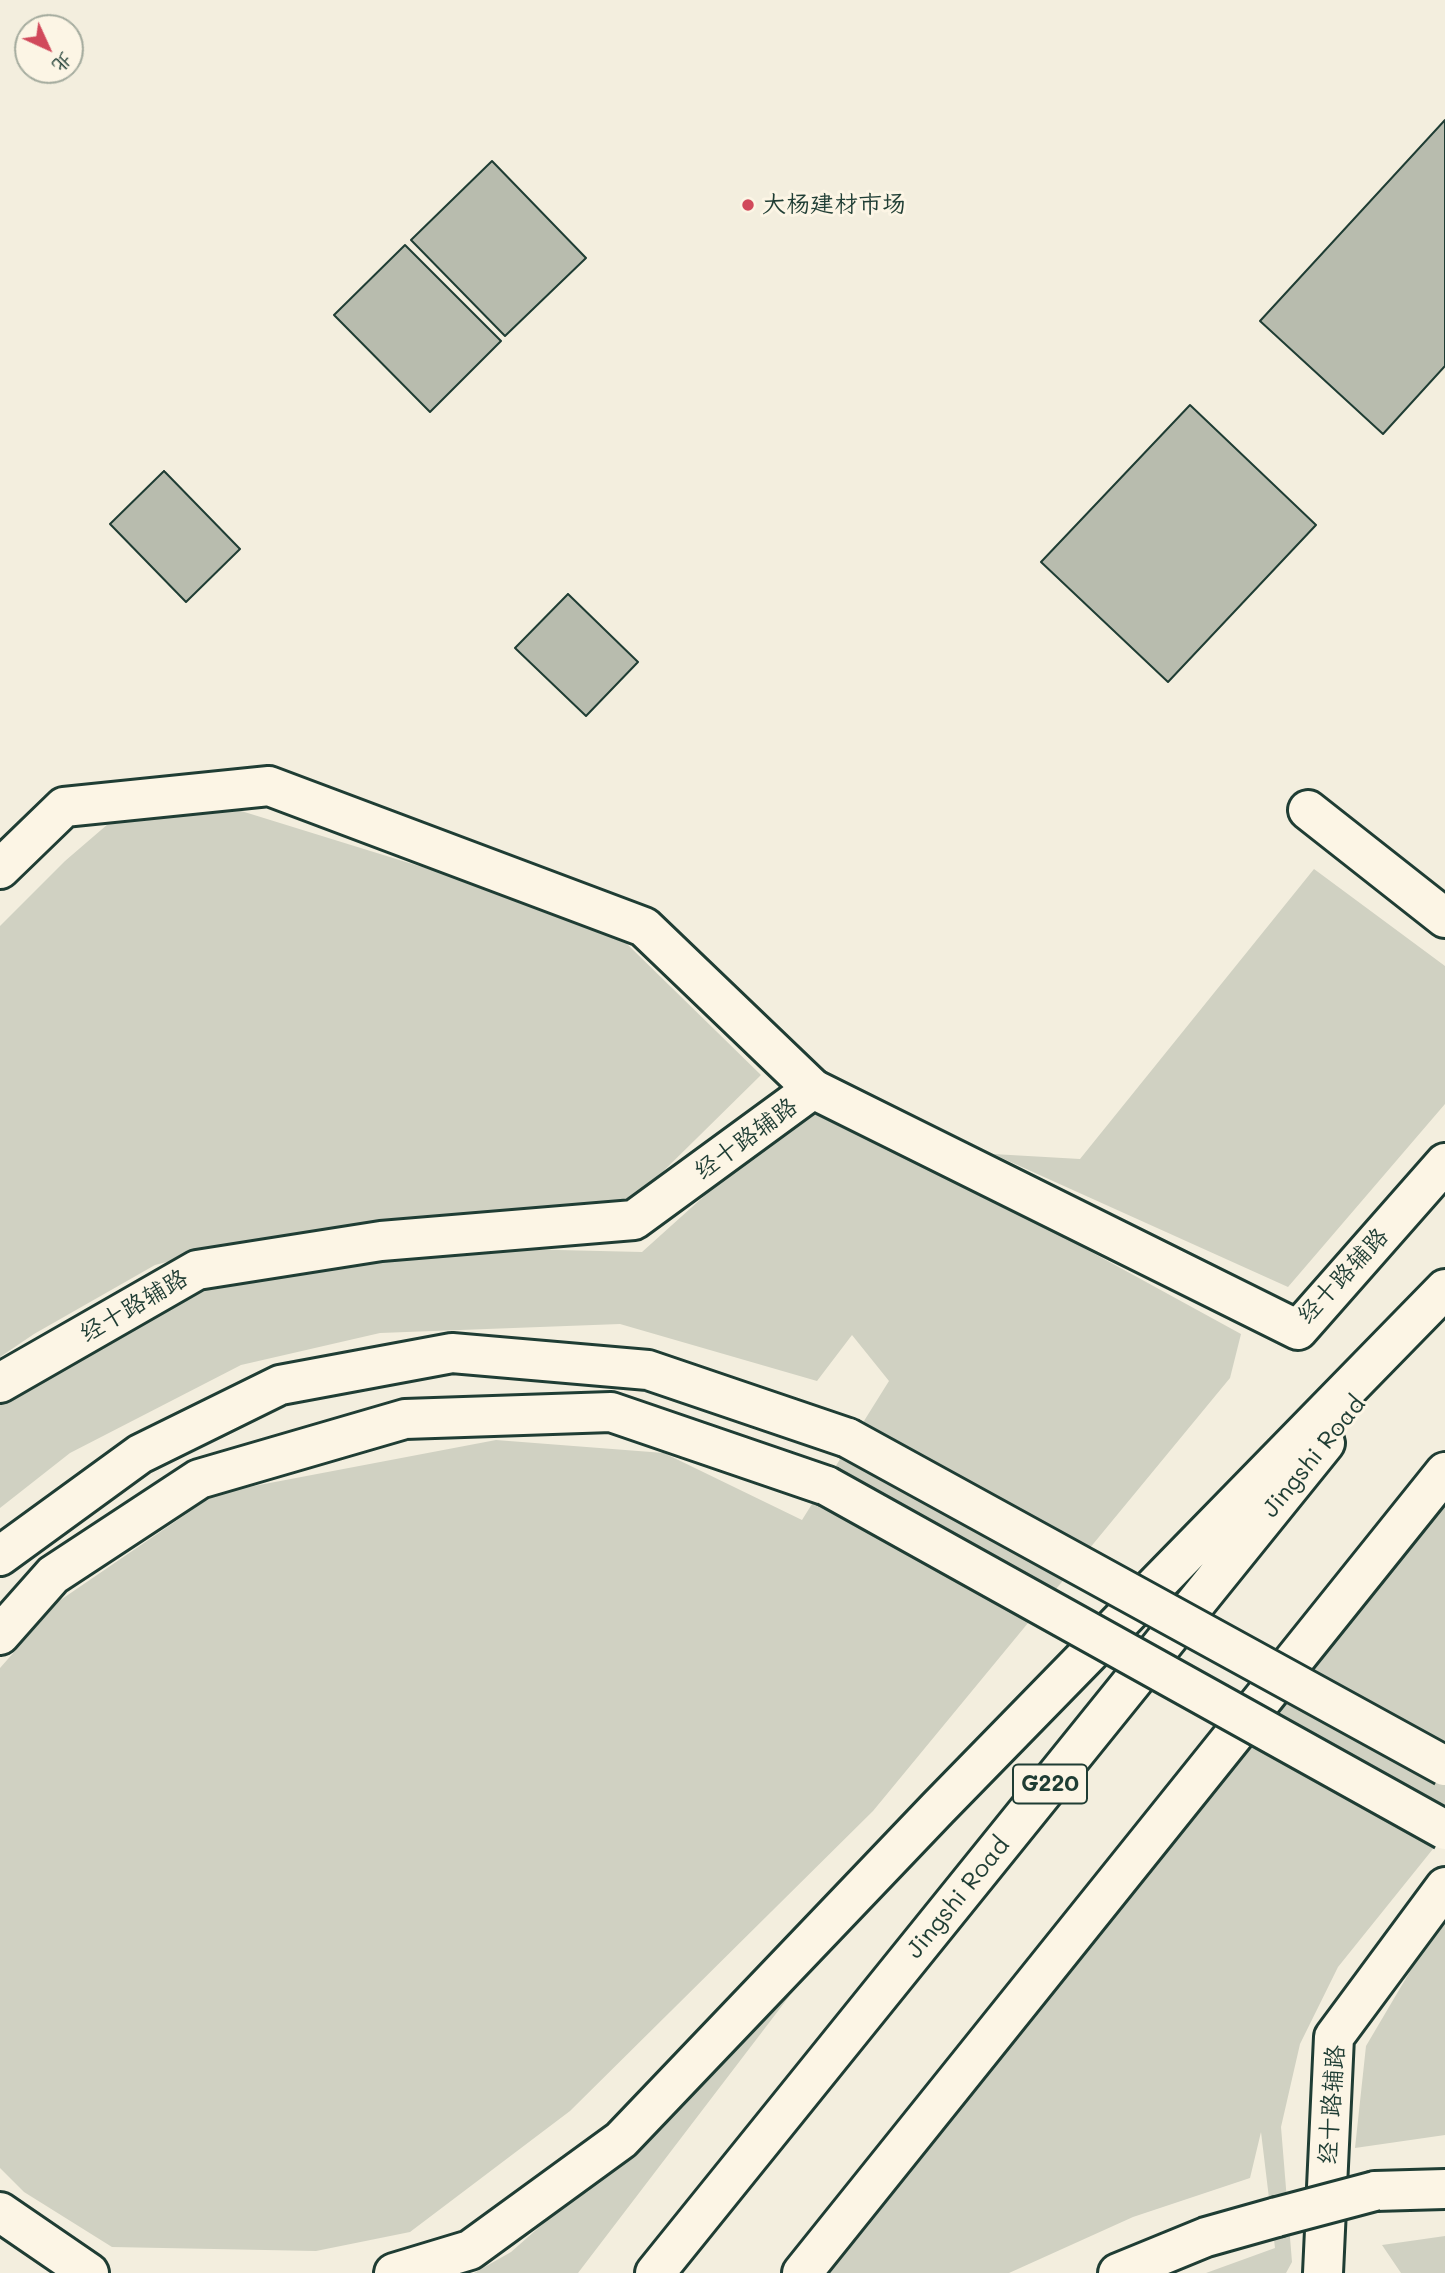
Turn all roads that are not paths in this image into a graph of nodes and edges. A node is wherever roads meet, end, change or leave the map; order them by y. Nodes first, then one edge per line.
1 (1308, 810) dead end
2 (0, 869) edge
3 (1445, 918) edge
4 (813, 1089) junction
5 (1445, 1163) edge
6 (1445, 1289) edge
7 (1445, 1294) edge
8 (0, 1383) edge
9 (1445, 1472) edge
10 (0, 1556) edge
11 (0, 1635) edge
12 (1445, 1766) edge
13 (1445, 1830) edge
14 (1445, 1887) edge
15 (1445, 2189) edge
16 (0, 2212) edge
17 (89, 2273) edge
18 (394, 2273) edge
19 (655, 2273) edge
20 (802, 2273) edge
21 (1118, 2273) edge
22 (1322, 2273) edge

1 - 3 main road
2 - 4 main road
4 - 5 main road, 经十路辅路
4 - 8 main road, 经十路辅路
6 - 18 main road
7 - 19 main road, Jingshi Road / G220
9 - 20 main road
10 - 12 main road, bridge
11 - 13 main road, bridge
14 - 22 main road, 经十路辅路
15 - 21 main road, bridge
16 - 17 main road

